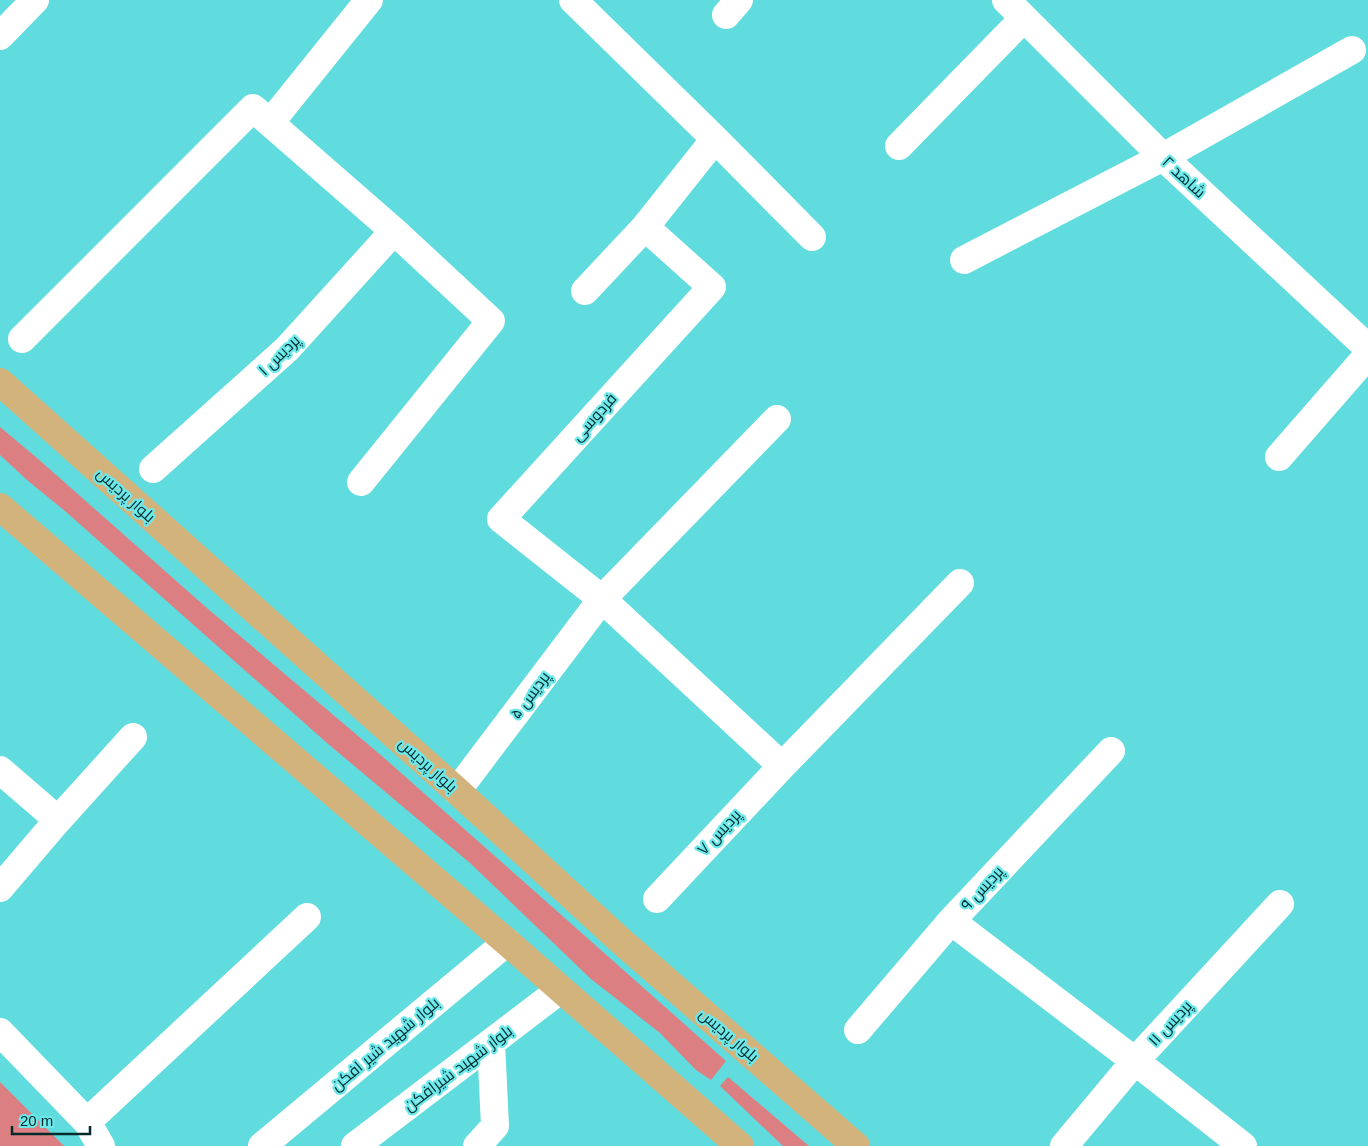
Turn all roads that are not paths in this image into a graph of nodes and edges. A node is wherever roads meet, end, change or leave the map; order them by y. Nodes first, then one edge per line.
1 (35, 0) edge
2 (369, 0) edge
3 (573, 0) edge
4 (1015, 9) edge
5 (0, 36) edge
6 (1352, 50) dead end
7 (262, 116) junction
8 (715, 139) junction
9 (899, 146) dead end
10 (1163, 157) junction
11 (645, 227) junction
12 (394, 231) junction
13 (812, 237) dead end
14 (964, 260) dead end
15 (585, 291) dead end
16 (22, 339) dead end
17 (1368, 348) edge
18 (1368, 355) edge
19 (0, 382) edge
20 (777, 419) dead end
21 (1279, 457) dead end
22 (153, 468) dead end
23 (361, 482) dead end
24 (0, 507) edge
25 (960, 583) dead end
26 (602, 599) junction
27 (133, 737) dead end
28 (1111, 751) dead end
29 (782, 766) junction
30 (0, 770) edge
31 (457, 791) junction
32 (58, 820) junction
33 (0, 888) edge
34 (657, 899) dead end
35 (1280, 904) dead end
36 (307, 917) dead end
37 (951, 921) junction
38 (507, 942) junction
39 (560, 990) junction
40 (858, 1030) dead end
41 (0, 1032) edge
42 (491, 1043) junction
43 (1135, 1061) junction
44 (87, 1122) junction
45 (101, 1146) edge
46 (262, 1146) edge
47 (355, 1146) edge
48 (477, 1146) edge
49 (740, 1146) edge
50 (856, 1146) edge
51 (1064, 1146) edge
52 (1243, 1146) edge

1 - 5 street
2 - 7 street
3 - 8 street
4 - 9 street
4 - 10 street, شاهد ۲
6 - 10 street
7 - 12 street
7 - 16 street
8 - 11 street
8 - 13 street
10 - 14 street
10 - 17 street, شاهد ۲
11 - 15 street
11 - 26 street, فردوسی
12 - 22 street, پردیس ۱
12 - 23 street
18 - 21 street
19 - 31 main road, بلوار پردیس
20 - 26 street, پردیس ۵
24 - 38 main road
25 - 29 street, پردیس ۷
26 - 29 street
26 - 31 street, پردیس ۵
27 - 32 street
28 - 37 street, پردیس ۹
29 - 34 street, پردیس ۷
30 - 32 street
31 - 50 main road, بلوار پردیس
32 - 33 street
35 - 43 street, پردیس ۱۱
36 - 44 street
37 - 40 street, پردیس ۹
37 - 43 street
38 - 39 main road
38 - 46 street, بلوار شهید شیر افکن
39 - 42 street, بلوار شهید شیرافکن
39 - 49 main road
41 - 44 street
42 - 47 street, بلوار شهید شیرافکن
42 - 48 street
43 - 51 street, پردیس ۱۱
43 - 52 street
44 - 45 street

